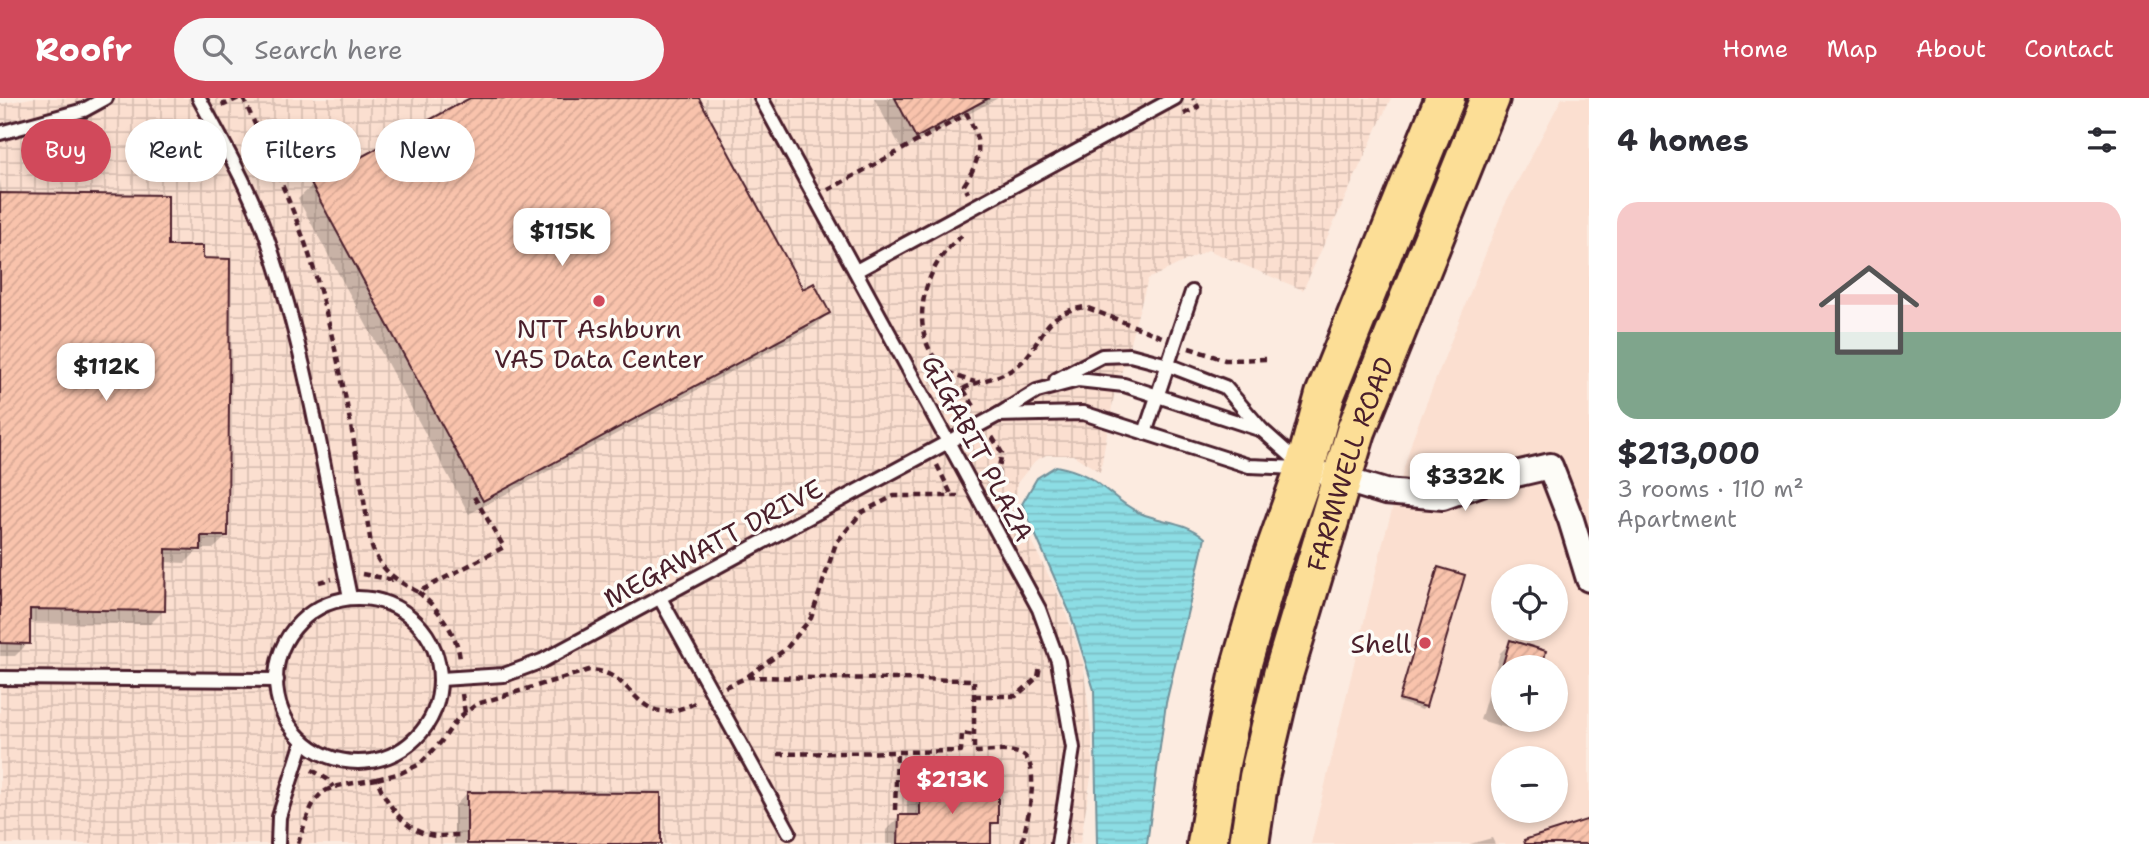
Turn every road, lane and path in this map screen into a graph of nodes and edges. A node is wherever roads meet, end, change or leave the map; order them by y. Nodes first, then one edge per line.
1 (106, 98) edge
2 (199, 98) edge
3 (221, 98) edge
4 (241, 98) edge
5 (761, 98) edge
6 (1175, 98) edge
7 (1193, 98) edge
8 (1445, 98) edge
9 (1490, 98) edge
10 (1177, 118) dead end
11 (0, 134) edge
12 (969, 231) dead end
13 (856, 271) junction
14 (1192, 292) dead end
15 (1168, 365) junction
16 (975, 382) dead end
17 (1037, 391) junction
18 (1157, 396) junction
19 (933, 411) junction
20 (998, 415) junction
21 (983, 423) junction
22 (1262, 430) junction
23 (1145, 433) junction
24 (949, 441) junction
25 (930, 452) junction
26 (1305, 468) junction
27 (1344, 479) junction
28 (975, 489) junction
29 (473, 495) dead end
30 (954, 496) junction
31 (961, 506) dead end
32 (1589, 579) edge
33 (418, 592) junction
34 (350, 597) junction
35 (660, 598) junction
36 (1037, 653) dead end
37 (748, 677) junction
38 (0, 678) edge
39 (460, 678) junction
40 (441, 679) junction
41 (277, 680) junction
42 (713, 693) junction
43 (974, 696) junction
44 (465, 713) junction
45 (974, 734) junction
46 (303, 741) junction
47 (897, 752) junction
48 (778, 754) dead end
49 (377, 779) junction
50 (895, 810) dead end
51 (789, 832) dead end
52 (459, 835) dead end
53 (278, 844) edge
54 (298, 844) edge
55 (1022, 844) edge
56 (1058, 844) edge
57 (1208, 844) edge
58 (1249, 844) edge

1 - 11 lane
2 - 34 lane
3 - 4 path
4 - 33 path
5 - 13 lane, GIGABIT PLAZA
6 - 13 lane
7 - 10 path
8 - 26 main road, FARMWELL ROAD
9 - 27 main road, FARMWELL ROAD
12 - 16 path
13 - 19 lane, GIGABIT PLAZA
14 - 15 lane
15 - 17 lane
15 - 18 lane
15 - 22 lane
17 - 18 lane
17 - 20 lane, MEGAWATT DRIVE
18 - 22 lane
18 - 23 lane
19 - 21 path
19 - 24 lane, GIGABIT PLAZA
20 - 21 lane, MEGAWATT DRIVE
20 - 23 lane
21 - 24 lane, MEGAWATT DRIVE
21 - 28 path
22 - 26 lane
23 - 26 lane
24 - 25 lane, MEGAWATT DRIVE
24 - 28 lane, GIGABIT PLAZA
25 - 30 path
25 - 35 lane, MEGAWATT DRIVE
26 - 27 street
26 - 57 main road, FARMWELL ROAD
27 - 32 street
27 - 58 main road, FARMWELL ROAD
28 - 30 path
28 - 56 lane, GIGABIT PLAZA
29 - 33 path
30 - 31 path
30 - 37 path
33 - 39 path
34 - 40 lane
34 - 41 lane
35 - 39 lane, MEGAWATT DRIVE
35 - 42 lane
36 - 43 path
37 - 42 path
37 - 43 path
38 - 41 lane
39 - 40 lane, MEGAWATT DRIVE
39 - 44 path
40 - 46 lane
41 - 46 lane
42 - 44 path
42 - 51 lane
43 - 45 path
44 - 49 path
45 - 47 path
45 - 55 path
46 - 53 lane
47 - 48 path
47 - 50 path
49 - 52 path
49 - 54 path

